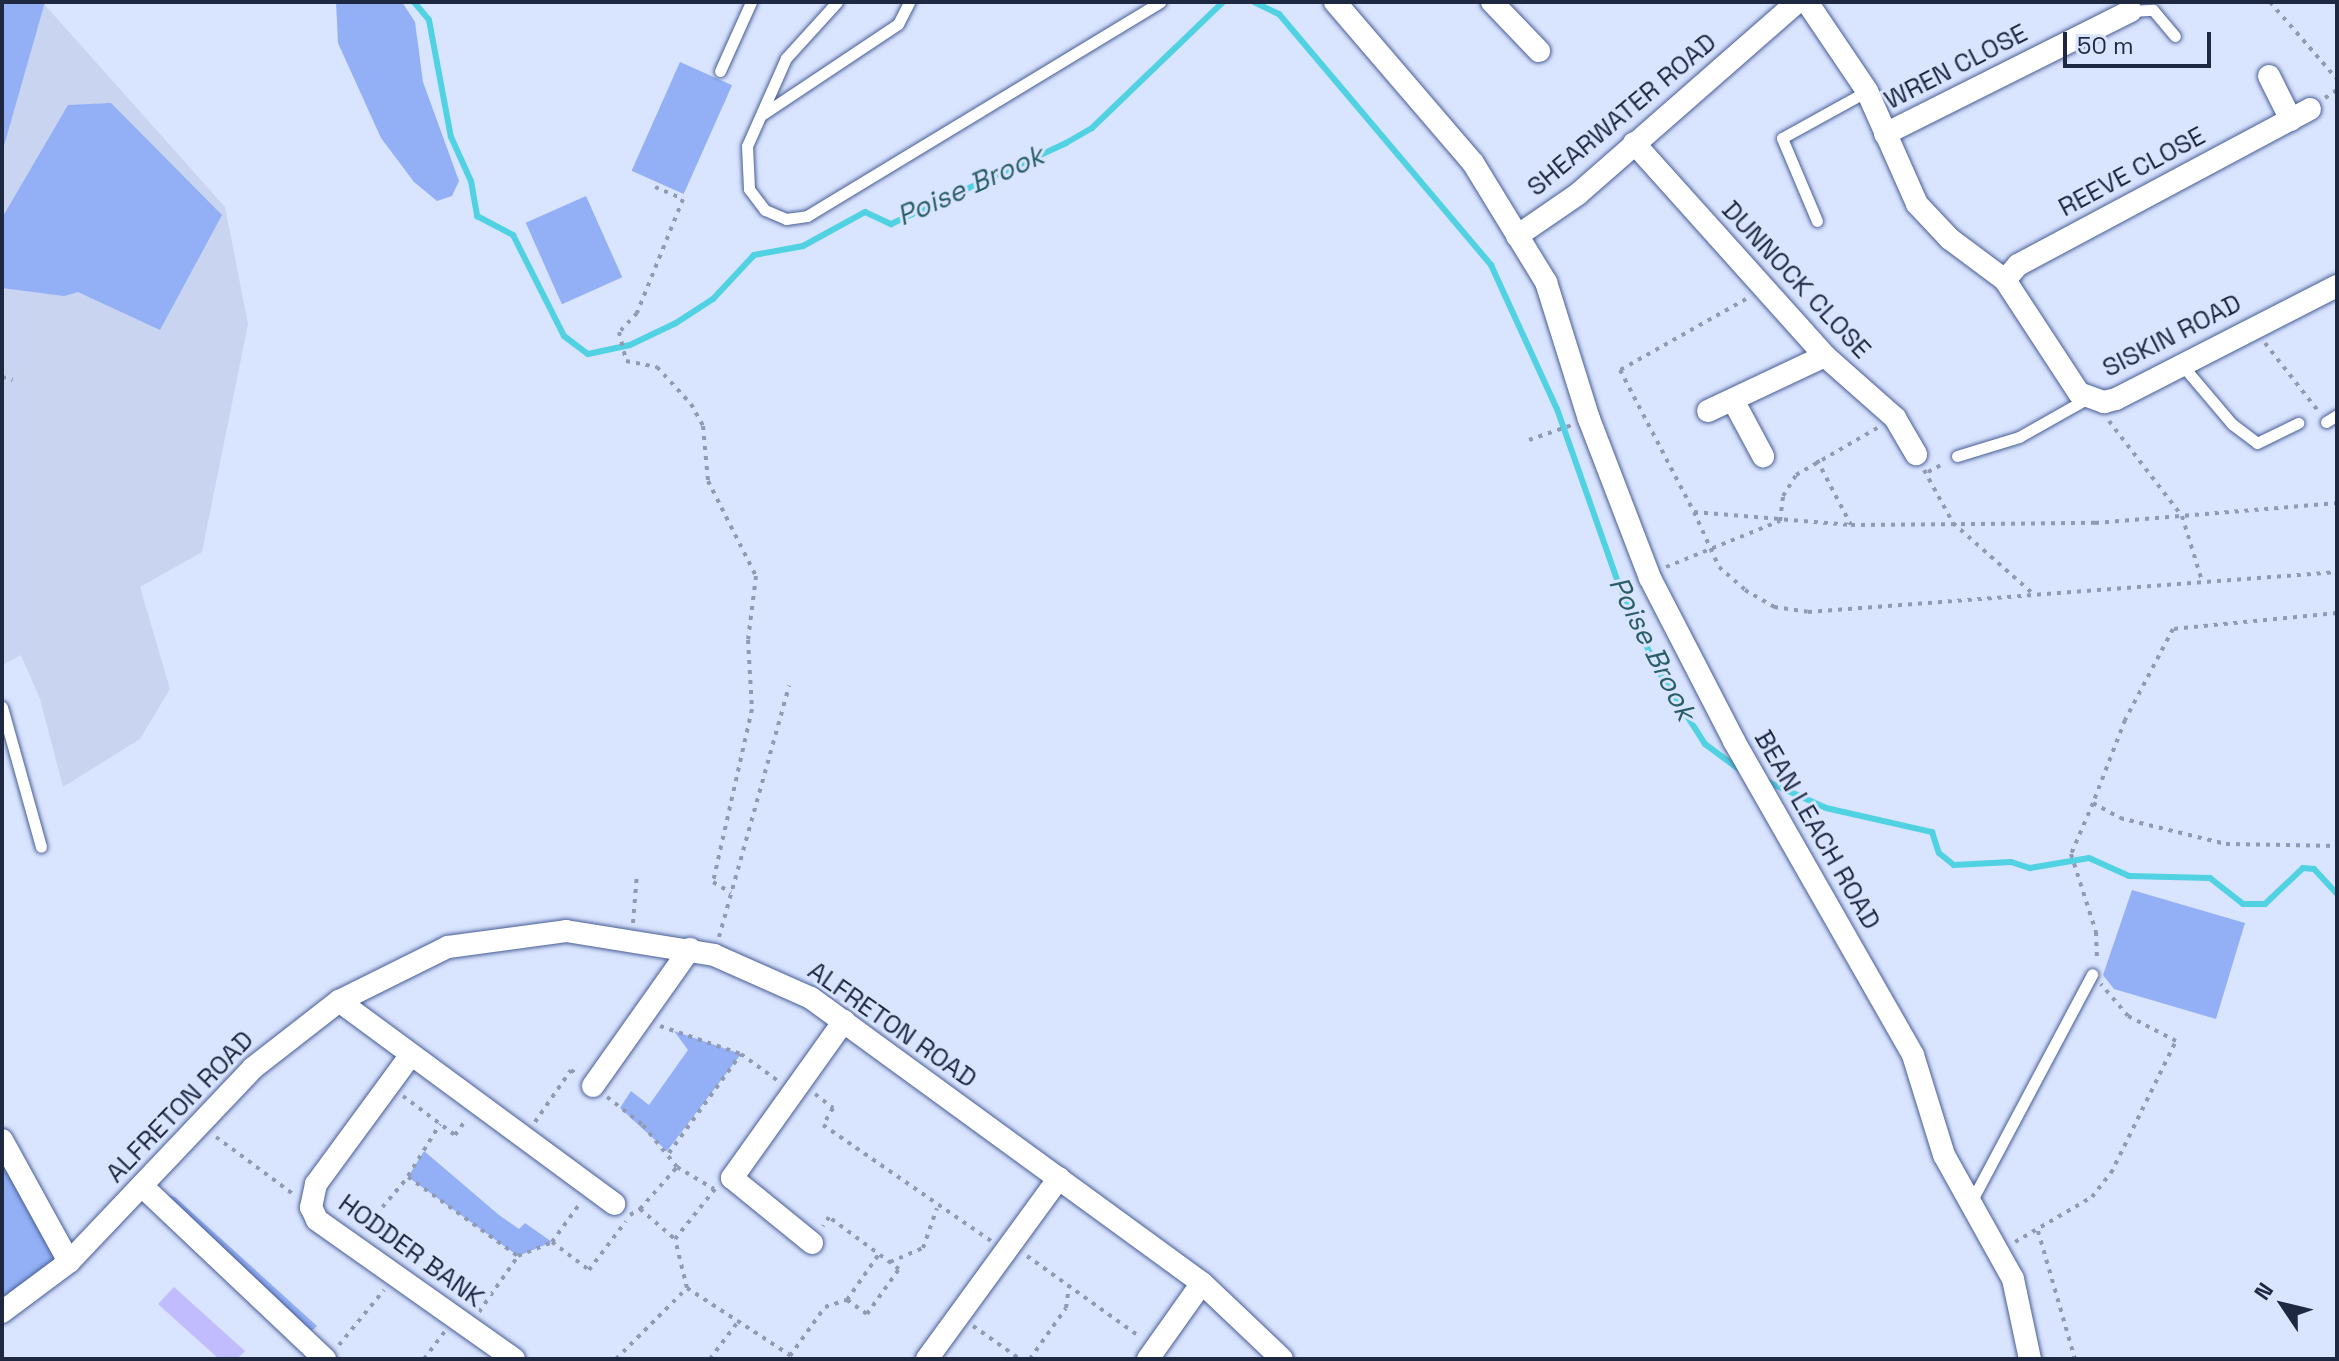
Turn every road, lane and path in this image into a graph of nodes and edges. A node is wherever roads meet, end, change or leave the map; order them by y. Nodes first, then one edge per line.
1 (751, 2) edge
2 (837, 2) edge
3 (909, 2) edge
4 (1160, 2) edge
5 (1335, 2) edge
6 (1797, 2) edge
7 (1807, 2) edge
8 (2270, 2) edge
9 (1506, 7) edge
10 (2131, 11) joint
11 (2175, 36) dead end
12 (1539, 51) dead end
13 (720, 71) dead end
14 (2269, 76) dead end
15 (2337, 79) edge
16 (1867, 91) junction
17 (763, 115) junction
18 (1885, 134) junction
19 (1634, 143) junction
20 (655, 187) dead end
21 (1817, 221) dead end
22 (1517, 236) junction
23 (2005, 280) junction
24 (2337, 286) edge
25 (1769, 297) junction
26 (2252, 327) junction
27 (1825, 356) junction
28 (2182, 364) junction
29 (2, 377) edge
30 (13, 380) dead end
31 (2090, 399) junction
32 (1733, 400) junction
33 (1708, 411) dead end
34 (1895, 418) junction
35 (2332, 419) edge
36 (2298, 423) dead end
37 (1576, 424) dead end
38 (1529, 440) dead end
39 (1763, 456) dead end
40 (1957, 456) joint
41 (1817, 460) junction
42 (1921, 464) junction
43 (2337, 503) edge
44 (1694, 512) junction
45 (2182, 516) junction
46 (1780, 521) junction
47 (1953, 523) junction
48 (1851, 525) junction
49 (1710, 547) junction
50 (2337, 572) edge
51 (1649, 575) junction
52 (2034, 595) junction
53 (2337, 613) edge
54 (789, 686) dead end
55 (2, 707) edge
56 (2093, 803) junction
57 (2337, 846) edge
58 (41, 847) dead end
59 (637, 873) dead end
60 (731, 893) junction
61 (632, 937) junction
62 (690, 949) junction
63 (714, 955) junction
64 (2092, 974) junction
65 (339, 1001) junction
66 (645, 1015) junction
67 (844, 1021) junction
68 (741, 1054) junction
69 (410, 1056) junction
70 (388, 1085) junction
71 (593, 1086) junction
72 (796, 1087) junction
73 (440, 1124) junction
74 (199, 1125) junction
75 (455, 1135) dead end
76 (525, 1137) junction
77 (2, 1140) edge
78 (669, 1153) junction
79 (677, 1167) junction
80 (408, 1177) junction
81 (1059, 1178) junction
82 (142, 1186) junction
83 (591, 1188) junction
84 (725, 1188) junction
85 (1971, 1202) junction
86 (311, 1207) junction
87 (937, 1208) junction
88 (640, 1209) junction
89 (622, 1210) junction
90 (2038, 1231) junction
91 (675, 1239) junction
92 (552, 1242) junction
93 (812, 1243) joint
94 (352, 1244) junction
95 (1008, 1247) junction
96 (2000, 1248) junction
97 (879, 1254) junction
98 (518, 1256) junction
99 (69, 1262) junction
100 (890, 1262) junction
101 (1202, 1283) junction
102 (1069, 1286) junction
103 (687, 1288) junction
104 (847, 1300) junction
105 (371, 1307) dead end
106 (2, 1312) edge
107 (958, 1315) junction
108 (737, 1323) junction
109 (469, 1327) junction
110 (434, 1346) dead end
111 (1152, 1353) edge
112 (329, 1355) edge
113 (790, 1356) junction
114 (268, 1359) edge
115 (281, 1359) edge
116 (424, 1359) edge
117 (514, 1359) edge
118 (616, 1359) edge
119 (710, 1359) edge
120 (796, 1359) edge
121 (927, 1359) edge
122 (1020, 1359) edge
123 (1030, 1359) edge
124 (1282, 1359) edge
125 (2030, 1359) edge
126 (2075, 1359) edge

1 - 13 lane
2 - 17 lane
3 - 17 lane
4 - 17 lane
5 - 22 street, BEAN LEACH ROAD
6 - 19 street, SHEARWATER ROAD
7 - 16 street, SISKIN ROAD
8 - 15 path
9 - 12 street
10 - 11 lane, WREN CLOSE
10 - 18 street, WREN CLOSE
14 - 23 street, REEVE CLOSE
16 - 18 street, SISKIN ROAD
16 - 21 lane
18 - 23 street, SISKIN ROAD
19 - 22 street, SHEARWATER ROAD
19 - 25 street, DUNNOCK CLOSE
20 - 60 path
22 - 51 street, BEAN LEACH ROAD
23 - 31 street, SISKIN ROAD
24 - 26 street, SISKIN ROAD
25 - 27 street, DUNNOCK CLOSE
25 - 44 path
26 - 28 street, SISKIN ROAD
26 - 35 path
27 - 32 street
27 - 34 street, DUNNOCK CLOSE
28 - 31 street, SISKIN ROAD
28 - 36 lane
29 - 30 path
31 - 40 lane
31 - 45 path
32 - 33 street
32 - 39 street
34 - 41 path
34 - 42 street, DUNNOCK CLOSE
37 - 38 path
40 - 42 path
41 - 46 path
41 - 48 path
42 - 47 path
43 - 45 path
44 - 46 path
44 - 49 path
45 - 47 path
45 - 50 path
46 - 48 path
46 - 49 path
47 - 48 path
47 - 52 path
49 - 51 path
49 - 52 path
50 - 52 path
51 - 85 street, BEAN LEACH ROAD
53 - 56 path
54 - 60 path
55 - 58 lane
56 - 57 path
56 - 64 path
59 - 61 path
60 - 63 path
61 - 62 street, ALFRETON ROAD
61 - 65 street, ALFRETON ROAD
62 - 63 street, ALFRETON ROAD
62 - 66 street
63 - 67 street, ALFRETON ROAD
64 - 85 lane
64 - 90 path
65 - 69 street
65 - 74 street, ALFRETON ROAD
66 - 68 path
66 - 71 street
67 - 72 street
67 - 81 street, ALFRETON ROAD
68 - 72 path
68 - 78 path
69 - 70 street, HODDER BANK
69 - 76 street
70 - 73 path
70 - 86 street, HODDER BANK
71 - 76 path
71 - 78 path
72 - 84 street
72 - 87 path
73 - 75 path
73 - 80 path
74 - 82 street, ALFRETON ROAD
74 - 86 path
76 - 83 street
77 - 99 street
78 - 79 path
79 - 84 path
79 - 88 path
80 - 94 path
80 - 98 path
81 - 95 street
81 - 101 street, ALFRETON ROAD
82 - 99 street, ALFRETON ROAD
82 - 112 street
83 - 89 street
83 - 92 path
84 - 91 path
84 - 93 street
85 - 96 street, BEAN LEACH ROAD
86 - 94 street, HODDER BANK
87 - 95 path
87 - 100 path
88 - 89 path
88 - 91 path
89 - 92 path
90 - 96 path
90 - 126 path
91 - 103 path
92 - 98 path
93 - 97 path
94 - 109 street, HODDER BANK
95 - 102 path
95 - 107 street
96 - 125 street, BEAN LEACH ROAD
97 - 100 path
97 - 104 path
98 - 109 path
99 - 106 street, ALFRETON ROAD
100 - 104 path
101 - 111 street
101 - 124 street, ALFRETON ROAD
102 - 111 path
102 - 123 path
103 - 108 path
103 - 118 path
104 - 113 path
105 - 112 path
107 - 121 street
107 - 122 path
108 - 113 path
108 - 119 path
109 - 117 street, HODDER BANK
110 - 116 path
113 - 120 path
114 - 115 path

